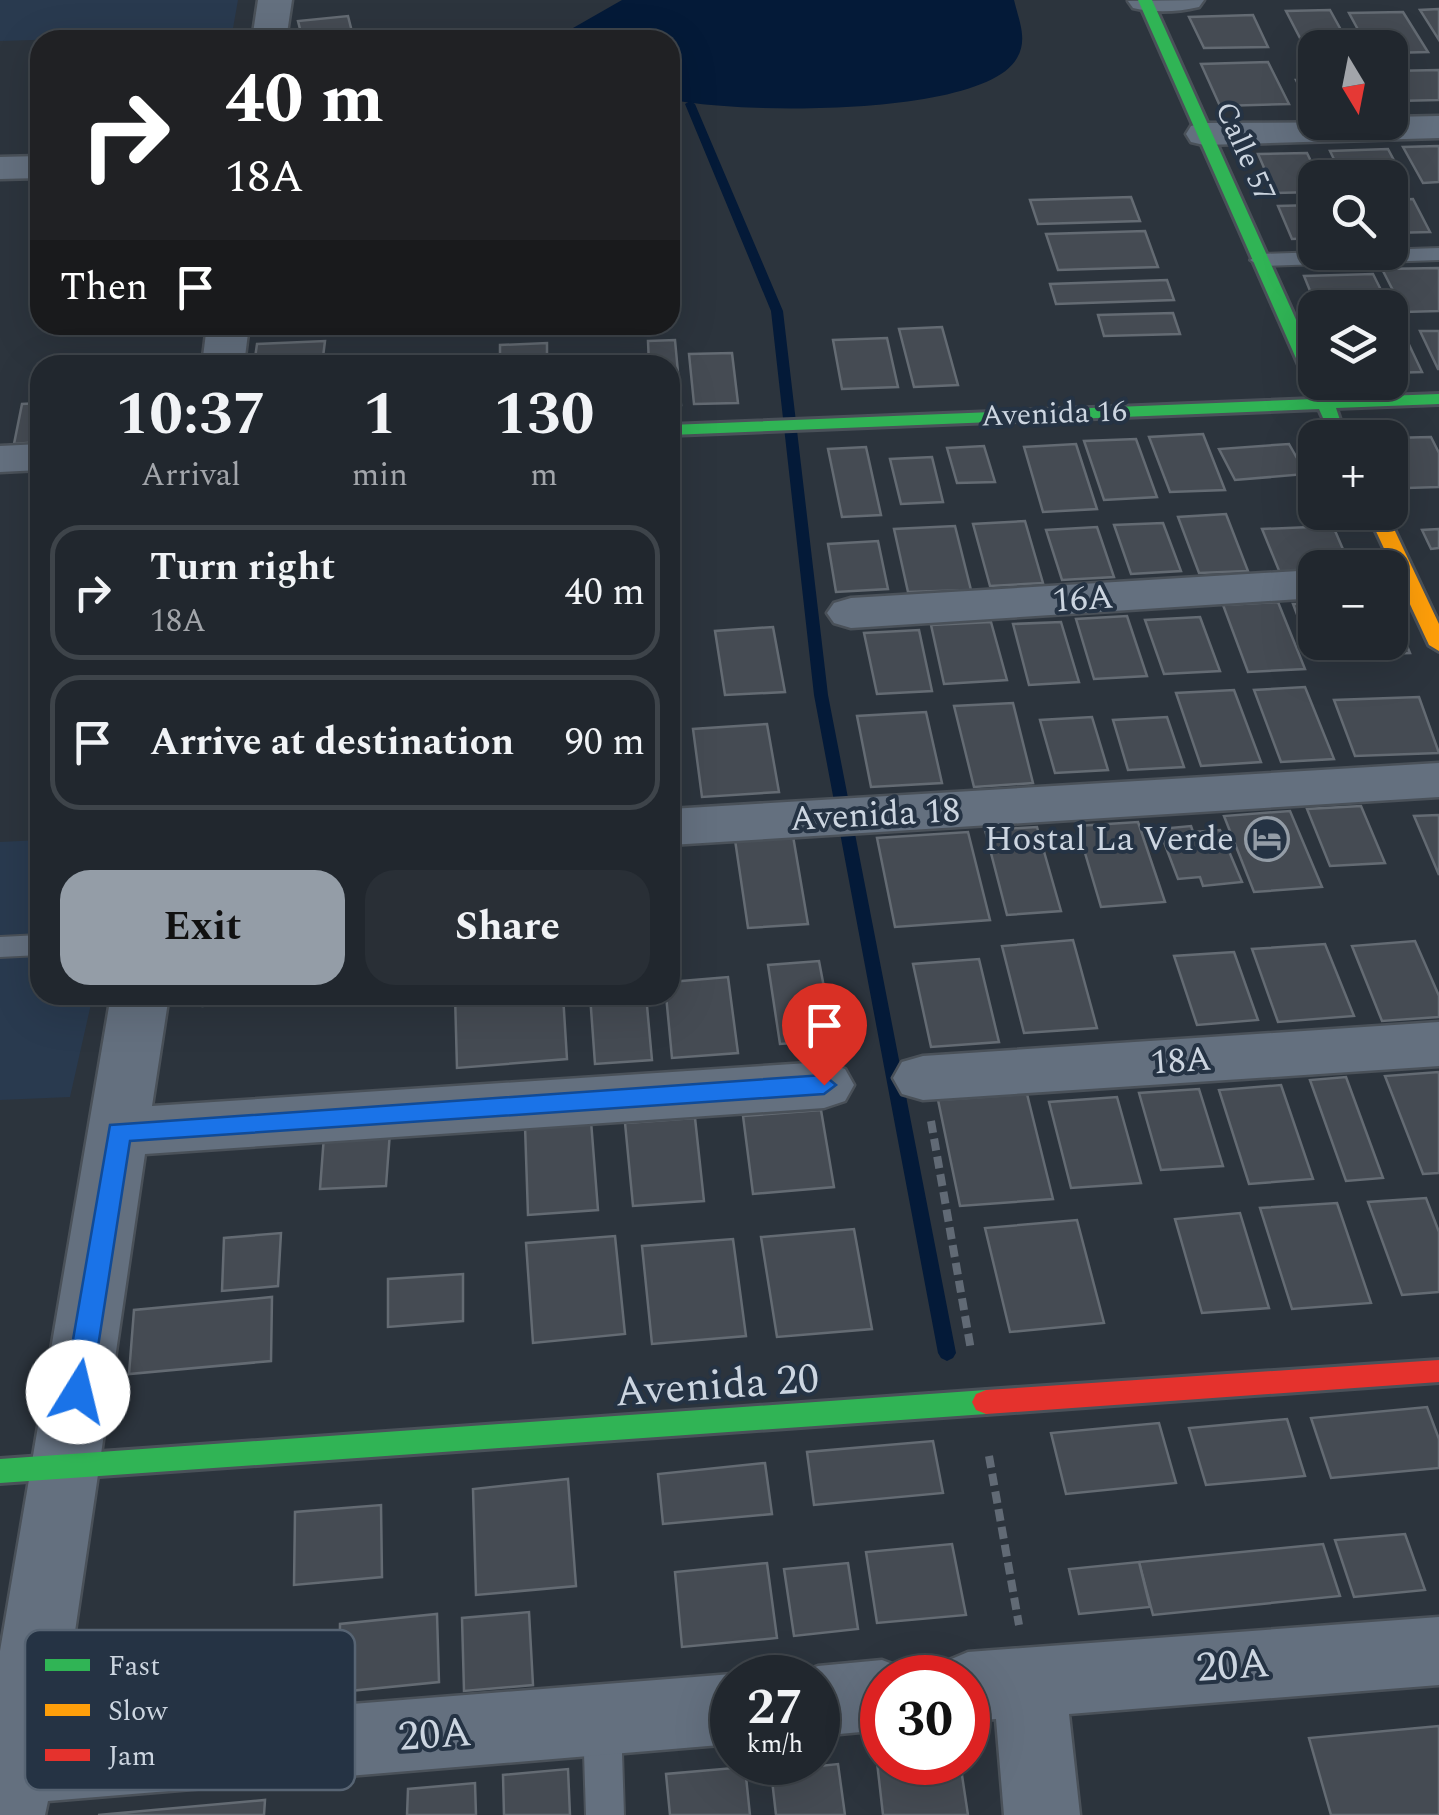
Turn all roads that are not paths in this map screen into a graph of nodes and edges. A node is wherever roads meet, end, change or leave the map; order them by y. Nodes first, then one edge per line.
1 (275, 0) edge
2 (1187, 0) edge
3 (1145, 1) edge
4 (270, 30) edge
5 (1439, 127) edge
6 (1204, 134) junction
7 (30, 167) edge
8 (0, 168) edge
9 (1439, 254) edge
10 (1260, 260) junction
11 (1439, 399) edge
12 (1324, 404) junction
13 (1332, 420) edge
14 (680, 430) edge
15 (30, 458) edge
16 (0, 459) edge
17 (1298, 585) edge
18 (1408, 595) edge
19 (851, 614) dead end
20 (1439, 644) edge
21 (1439, 780) edge
22 (680, 826) edge
23 (30, 946) edge
24 (0, 947) edge
25 (138, 1005) edge
26 (1439, 1044) edge
27 (924, 1078) dead end
28 (824, 1085) dead end
29 (119, 1132) junction
30 (1439, 1371) edge
31 (66, 1467) junction
32 (0, 1471) edge
33 (39, 1630) edge
34 (1439, 1651) edge
35 (998, 1684) edge
36 (710, 1711) edge
37 (25, 1713) edge
38 (602, 1722) junction
39 (355, 1751) edge
40 (12, 1791) edge
41 (604, 1815) edge
42 (1042, 1815) edge

1 - 4 street
2 - 3 street
3 - 6 street, Calle 57
5 - 6 street
6 - 10 street, Calle 57
7 - 8 street
9 - 10 lane
10 - 12 street, Calle 57
11 - 12 street, Avenida 16
12 - 13 street, Calle 57
12 - 14 street, Avenida 16
15 - 16 street
17 - 19 street, 16A
18 - 20 street
21 - 22 street, Avenida 18
23 - 24 lane
25 - 29 street
26 - 27 street, 18A
28 - 29 street
29 - 31 street
30 - 31 street, Avenida 20
31 - 32 street, Avenida 20
31 - 33 street
34 - 35 street, 20A
35 - 42 street
36 - 38 street, 20A
37 - 40 street
38 - 39 street, 20A
38 - 41 lane

